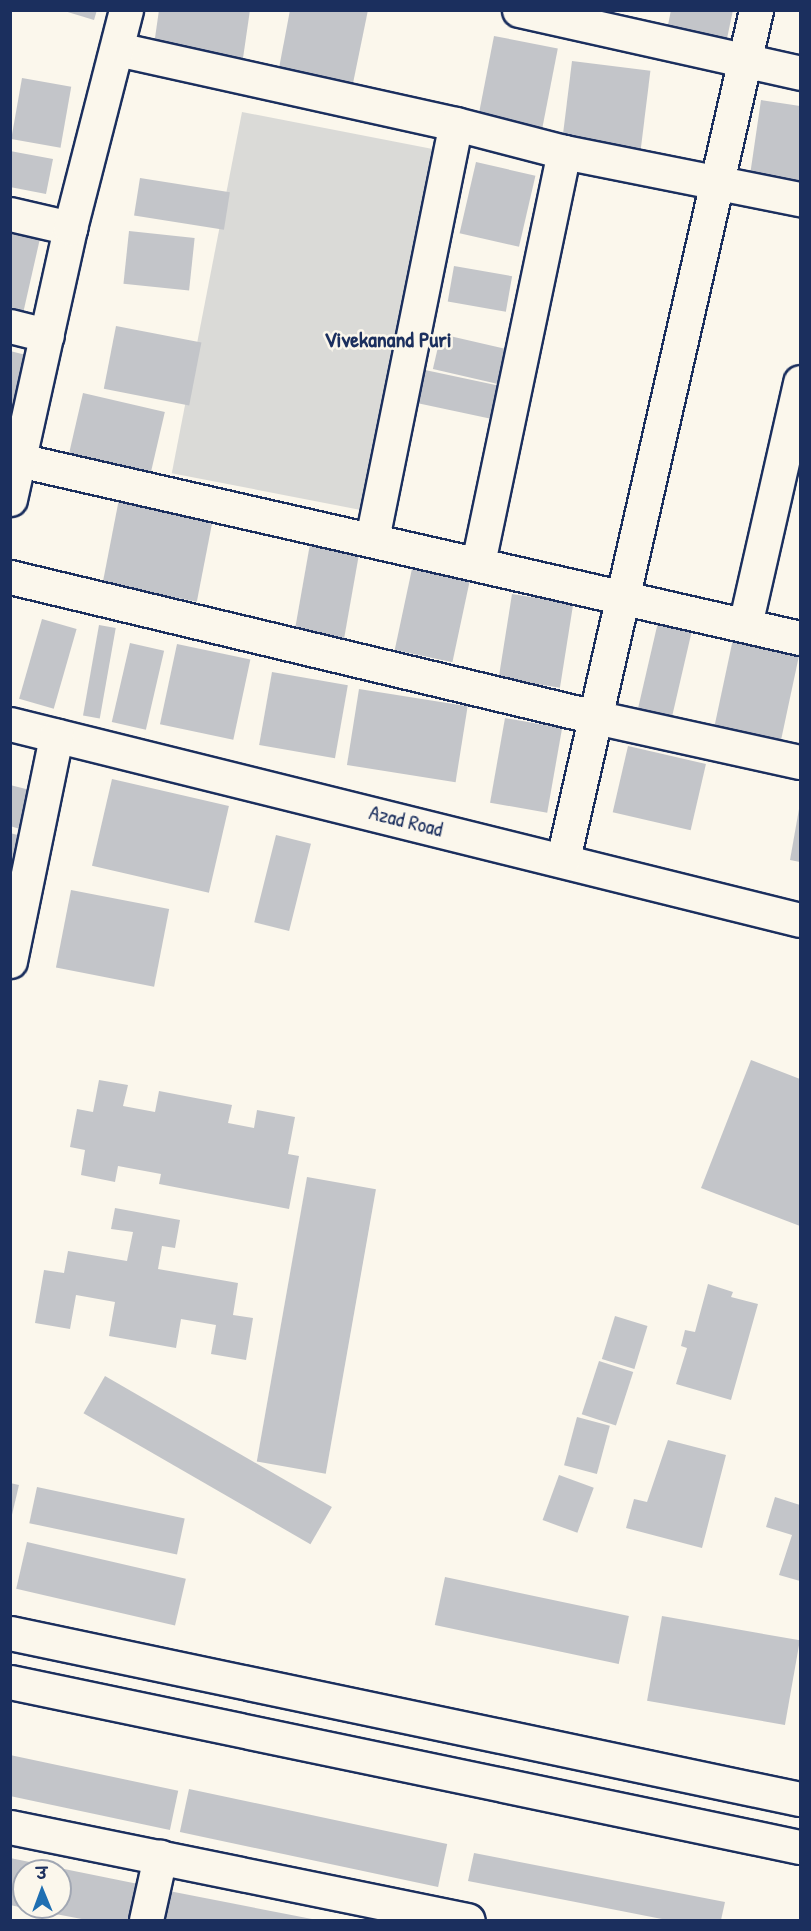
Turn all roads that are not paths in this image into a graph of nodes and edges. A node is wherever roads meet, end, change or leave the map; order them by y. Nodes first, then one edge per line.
1 (126, 10) edge
2 (519, 10) edge
3 (756, 10) edge
4 (117, 49) junction
5 (743, 60) junction
6 (801, 73) edge
7 (456, 124) junction
8 (564, 152) junction
9 (715, 180) junction
10 (801, 199) edge
11 (10, 214) edge
12 (70, 228) junction
13 (10, 326) edge
14 (47, 335) junction
15 (801, 382) edge
16 (14, 459) edge
17 (10, 499) edge
18 (372, 539) junction
19 (478, 563) junction
20 (10, 577) edge
21 (621, 599) junction
22 (745, 625) junction
23 (801, 638) edge
24 (595, 717) junction
25 (10, 724) edge
26 (56, 736) junction
27 (801, 762) edge
28 (563, 859) junction
29 (801, 920) edge
30 (10, 961) edge
31 (10, 1633) edge
32 (10, 1682) edge
33 (801, 1799) edge
34 (10, 1827) edge
35 (801, 1847) edge
36 (159, 1857) junction
37 (455, 1919) edge
38 (146, 1920) edge

1 - 4 street
2 - 5 street
3 - 5 street
4 - 7 street
4 - 12 street
5 - 6 street
5 - 9 street
7 - 8 street
7 - 18 street
8 - 9 street
8 - 19 street
9 - 10 street
9 - 21 street
11 - 12 street
12 - 14 street
13 - 14 street
14 - 16 street
15 - 22 street
16 - 17 street
16 - 18 street
18 - 19 street
19 - 21 street
20 - 24 street
21 - 22 street
21 - 24 street
22 - 23 street
24 - 27 street
24 - 28 street
25 - 26 street, Azad Road
26 - 28 street, Azad Road
26 - 30 street
28 - 29 street, Azad Road
31 - 33 street
32 - 35 street
34 - 36 street
36 - 37 street
36 - 38 street

